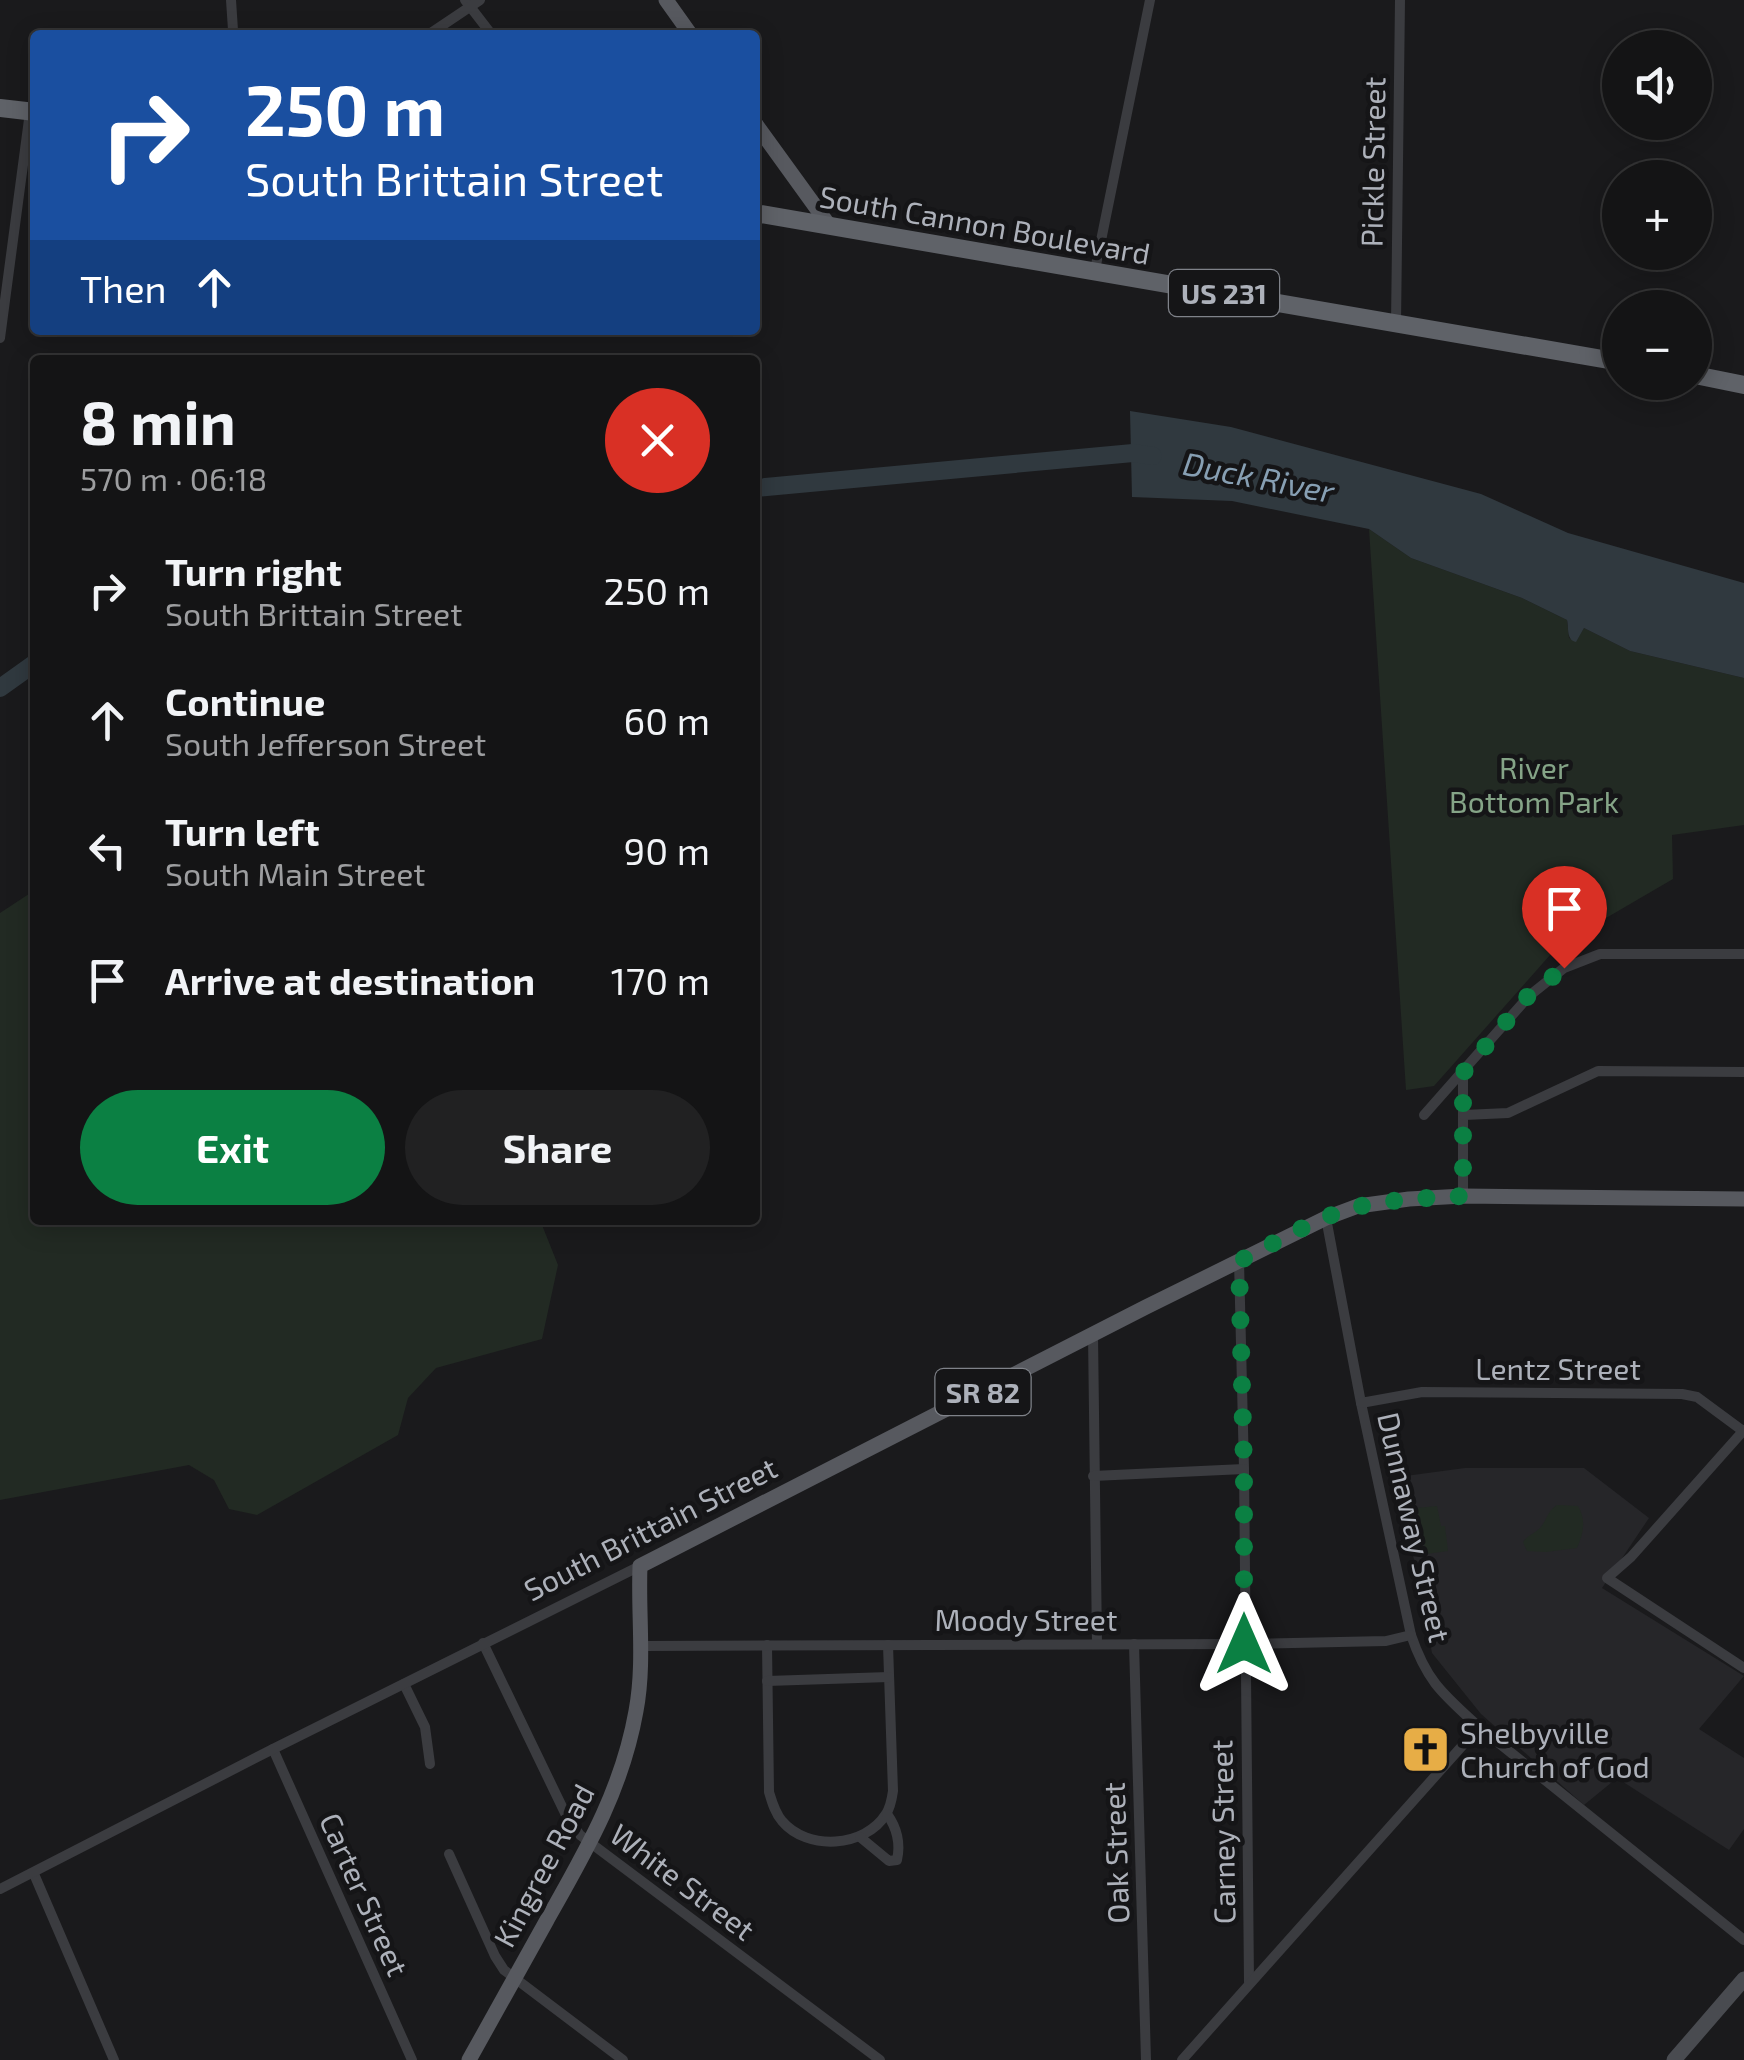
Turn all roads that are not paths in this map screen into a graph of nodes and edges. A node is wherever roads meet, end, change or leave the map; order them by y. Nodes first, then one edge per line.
1 (231, 0) edge
2 (666, 0) edge
3 (1150, 0) edge
4 (1400, 0) edge
5 (471, 2) edge
6 (233, 30) edge
7 (435, 30) edge
8 (489, 30) edge
9 (687, 30) edge
10 (0, 108) edge
11 (30, 112) edge
12 (30, 126) edge
13 (760, 130) edge
14 (760, 214) edge
15 (828, 224) junction
16 (1095, 270) junction
17 (1396, 324) junction
18 (0, 338) edge
19 (1602, 359) edge
20 (1712, 378) edge
21 (1744, 385) edge
22 (1744, 954) edge
23 (1744, 1072) edge
24 (1463, 1073) junction
25 (1424, 1115) dead end
26 (1464, 1115) junction
27 (1463, 1196) junction
28 (1744, 1198) edge
29 (1326, 1218) junction
30 (1239, 1261) junction
31 (1093, 1334) junction
32 (1362, 1403) junction
33 (1744, 1430) edge
34 (1244, 1469) junction
35 (1093, 1476) junction
36 (640, 1566) junction
37 (1410, 1635) junction
38 (483, 1644) junction
39 (1096, 1644) junction
40 (1134, 1644) junction
41 (1244, 1644) junction
42 (767, 1645) junction
43 (888, 1645) junction
44 (642, 1646) junction
45 (1744, 1668) edge
46 (889, 1677) junction
47 (767, 1682) junction
48 (404, 1684) junction
49 (1478, 1726) junction
50 (273, 1749) junction
51 (430, 1764) dead end
52 (887, 1814) junction
53 (860, 1837) junction
54 (591, 1844) junction
55 (449, 1854) dead end
56 (34, 1874) junction
57 (0, 1890) edge
58 (1744, 1940) edge
59 (514, 1979) junction
60 (1744, 1979) edge
61 (1249, 1982) junction
62 (114, 2060) edge
63 (412, 2060) edge
64 (469, 2060) edge
65 (623, 2060) edge
66 (880, 2060) edge
67 (1146, 2060) edge
68 (1182, 2060) edge
69 (1674, 2060) edge

1 - 6 street
2 - 9 main road
3 - 16 street
4 - 17 street, Pickle Street
5 - 7 street
5 - 8 street
10 - 11 highway
12 - 18 street
13 - 15 main road
14 - 15 highway, South Cannon Boulevard / US 231
15 - 16 highway, South Cannon Boulevard / US 231
16 - 17 highway, South Cannon Boulevard / US 231
17 - 19 highway, South Cannon Boulevard / US 231
20 - 21 highway
22 - 24 street
23 - 26 street
24 - 25 street
24 - 26 street
26 - 27 street
27 - 28 main road, SR 82
27 - 29 main road, SR 82
29 - 30 main road, South Brittain Street / SR 82
29 - 32 street, Dunnaway Street
30 - 31 main road, South Brittain Street / SR 82
30 - 34 street, Carney Street
31 - 35 street
31 - 36 main road, South Brittain Street / SR 82
32 - 33 street, Lentz Street
32 - 37 street, Dunnaway Street
33 - 45 street
34 - 35 street
34 - 41 street, Carney Street
35 - 39 street
36 - 38 street, South Brittain Street
36 - 44 main road, Kingree Road
37 - 41 street, Moody Street
37 - 49 street, Dunnaway Street
38 - 48 street, South Brittain Street
38 - 54 street, White Street
39 - 40 street, Moody Street
39 - 43 street, Moody Street
40 - 41 street, Moody Street
40 - 67 street, Oak Street
41 - 61 street, Carney Street
42 - 43 street, Moody Street
42 - 44 street, Moody Street
42 - 47 street
43 - 46 street
44 - 54 main road, Kingree Road
46 - 47 street
46 - 52 street
47 - 53 street
48 - 50 street, South Brittain Street
48 - 51 street
49 - 58 street, Dunnaway Street
49 - 61 street
50 - 56 street, South Brittain Street
50 - 63 street, Carter Street
52 - 53 street
52 - 53 street
54 - 59 main road, Kingree Road
54 - 66 street, White Street
55 - 59 street
56 - 57 street, South Brittain Street
56 - 62 street
59 - 64 main road, Kingree Road
59 - 65 street
60 - 69 main road
61 - 68 street

